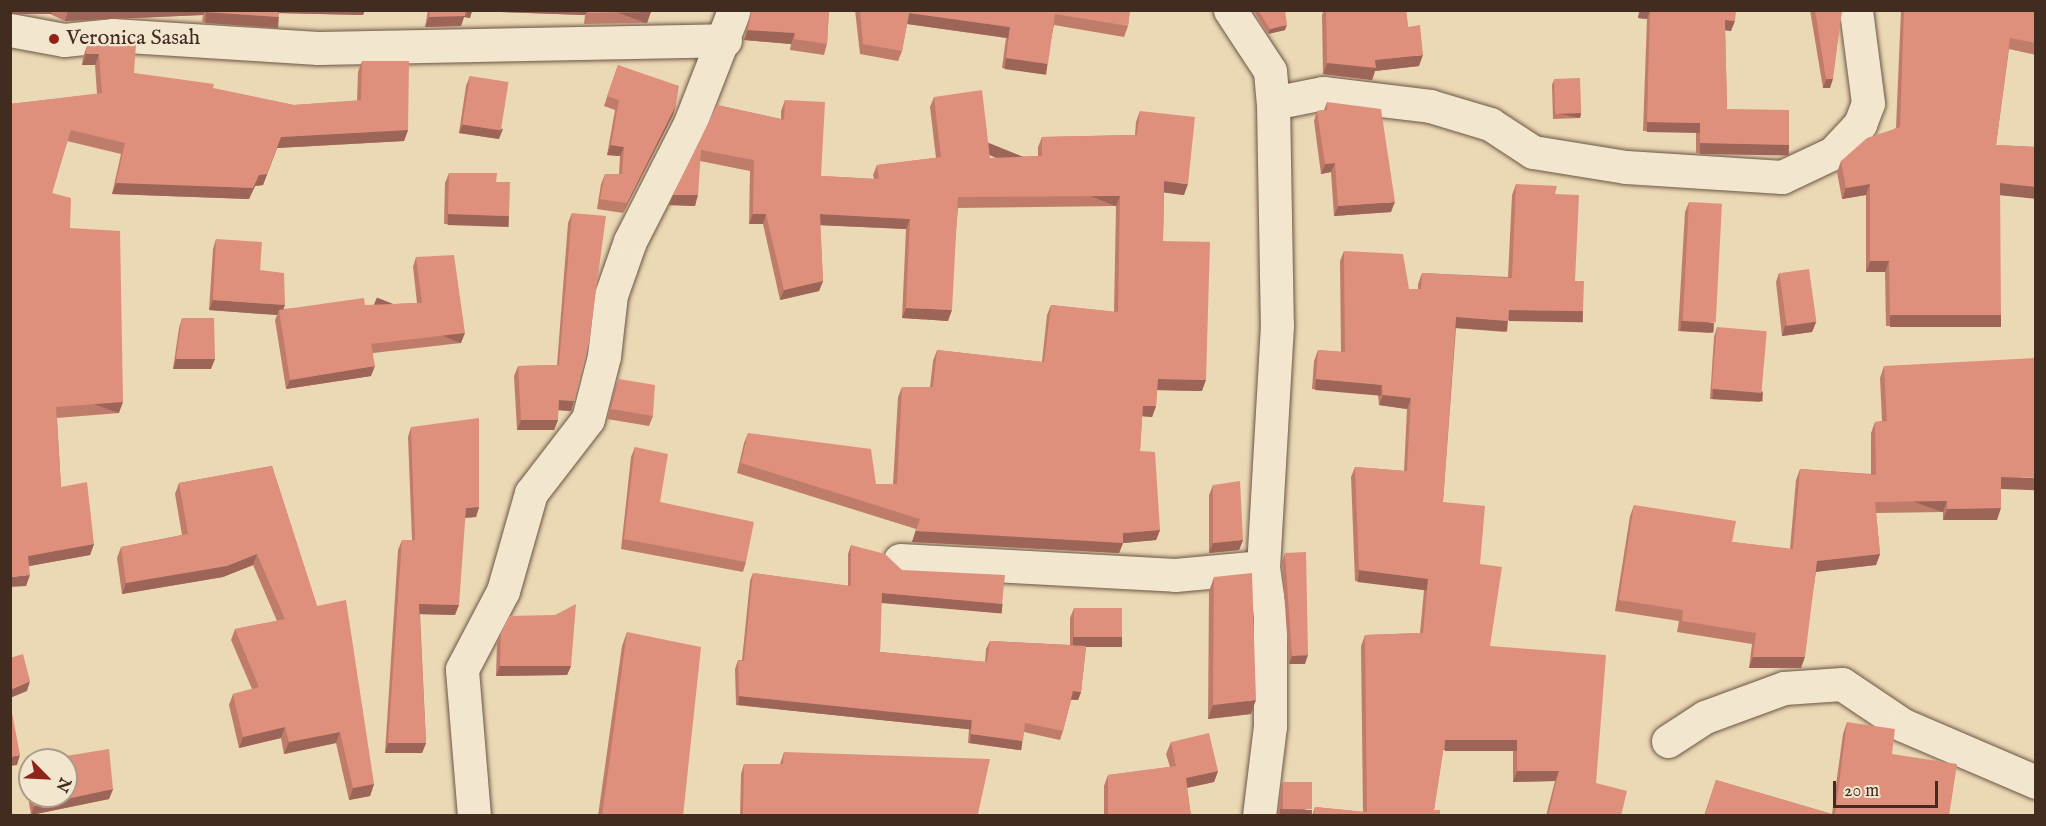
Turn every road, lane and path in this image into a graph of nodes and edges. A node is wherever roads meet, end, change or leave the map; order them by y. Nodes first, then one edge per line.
1 (1230, 10) edge
2 (1856, 10) edge
3 (730, 25) edge
4 (10, 30) edge
5 (1273, 103) junction
6 (900, 560) dead end
7 (1263, 567) junction
8 (1668, 741) dead end
9 (2036, 782) edge
10 (474, 816) edge
11 (1259, 816) edge

1 - 5 street
2 - 5 street
3 - 4 street
3 - 10 street
5 - 7 street
6 - 7 street
7 - 11 street
8 - 9 street

